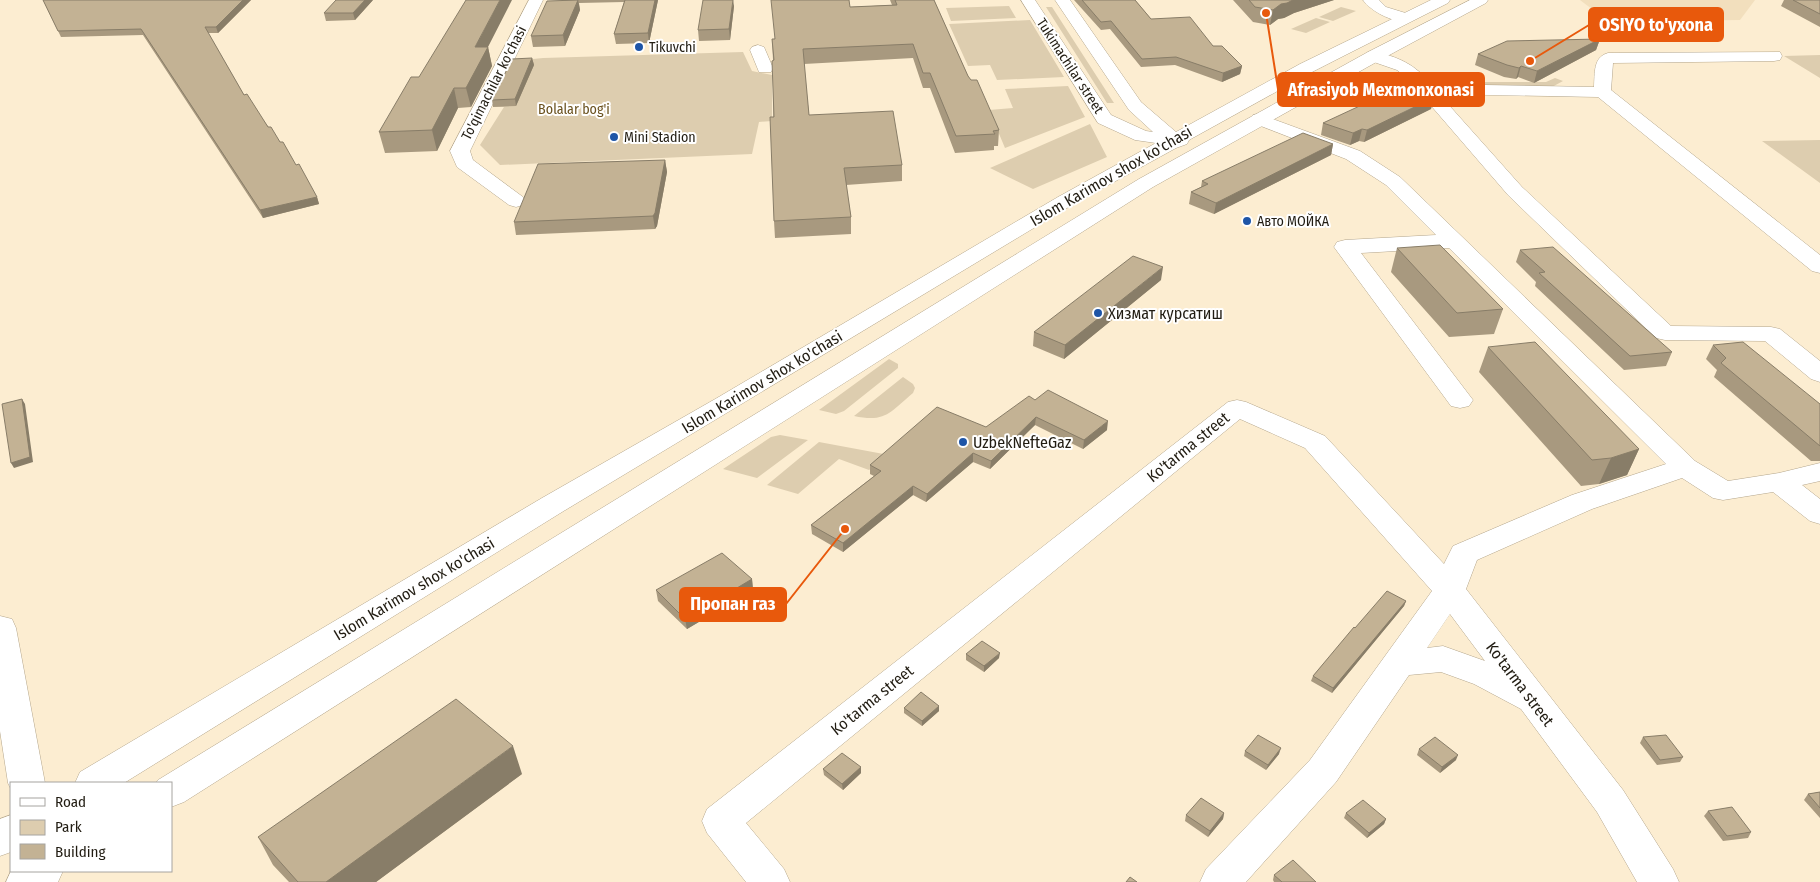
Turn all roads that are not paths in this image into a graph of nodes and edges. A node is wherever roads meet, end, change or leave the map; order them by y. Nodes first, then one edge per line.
1 (536, 0) edge
2 (1028, 0) edge
3 (1062, 0) edge
4 (1074, 0) edge
5 (1370, 0) edge
6 (1443, 0) edge
7 (1481, 0) edge
8 (1407, 18) junction
9 (758, 50) dead end
10 (1374, 56) junction
11 (1774, 56) dead end
12 (765, 68) dead end
13 (1425, 89) junction
14 (1602, 92) junction
15 (1134, 106) junction
16 (1259, 118) junction
17 (1104, 119) junction
18 (1224, 125) junction
19 (1175, 140) junction
20 (1176, 166) junction
21 (1110, 177) junction
22 (516, 201) dead end
23 (1454, 241) junction
24 (1820, 266) edge
25 (1820, 374) edge
26 (1460, 400) dead end
27 (1685, 468) junction
28 (1820, 472) edge
29 (1779, 482) junction
30 (1820, 514) edge
31 (1450, 590) junction
32 (0, 628) edge
33 (1400, 663) junction
34 (1534, 702) junction
35 (27, 782) edge
36 (95, 782) edge
37 (172, 790) edge
38 (770, 882) edge
39 (1220, 882) edge
40 (1659, 882) edge

1 - 22 street, To'qimachilar ko'chasi
2 - 3 street
2 - 17 street, Tukimachilar street
3 - 4 street
3 - 15 street, Tukimachilar street
5 - 8 street
6 - 8 street, Islom Karimov shox ko'chasi
7 - 10 street, Islom Karimov shox ko'chasi
8 - 18 street, Islom Karimov shox ko'chasi
9 - 12 street
10 - 13 street
10 - 16 street, Islom Karimov shox ko'chasi
11 - 14 street
13 - 14 street
13 - 25 street
14 - 24 street
15 - 18 street
15 - 19 street, Tukimachilar street
16 - 18 street, Islom Karimov shox ko'chasi
16 - 23 street
17 - 19 street, Tukimachilar street
17 - 21 street
18 - 19 street, Islom Karimov shox ko'chasi
18 - 20 street, Islom Karimov shox ko'chasi
19 - 20 street
19 - 21 street, Islom Karimov shox ko'chasi
20 - 37 street, Islom Karimov shox ko'chasi
21 - 36 street, Islom Karimov shox ko'chasi
23 - 26 street
23 - 27 street
27 - 29 street
27 - 31 street
28 - 29 street
29 - 30 street
31 - 33 street
31 - 34 street, Ko'tarma street
31 - 38 street, Ko'tarma street
32 - 35 street
33 - 34 street
33 - 39 street
34 - 40 street, Ko'tarma street

